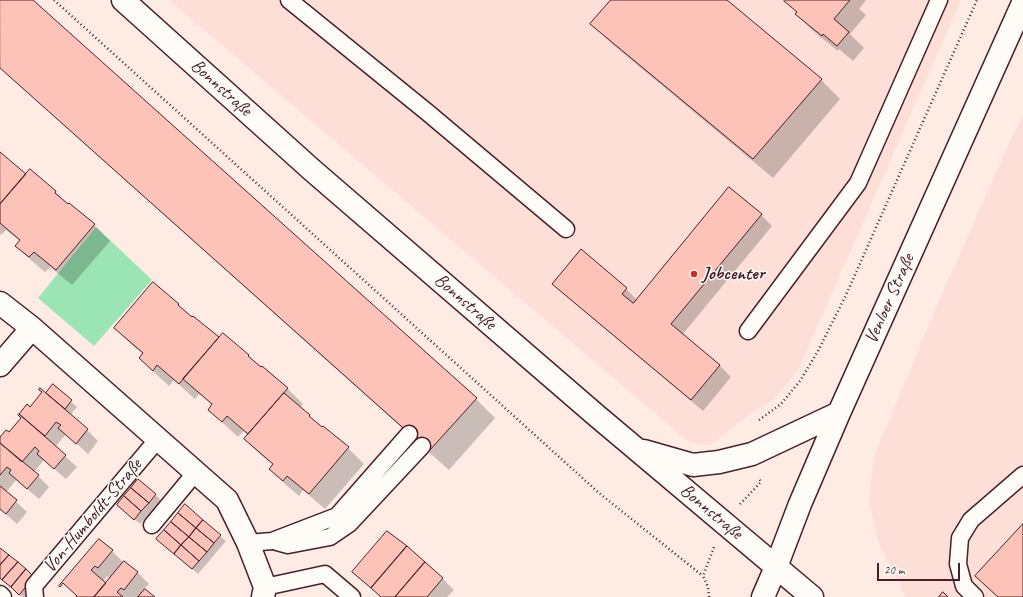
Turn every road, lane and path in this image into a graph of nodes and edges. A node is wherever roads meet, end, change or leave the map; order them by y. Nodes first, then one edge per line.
1 (54, 0) edge
2 (123, 0) edge
3 (289, 0) edge
4 (939, 0) edge
5 (977, 0) edge
6 (1023, 3) edge
7 (566, 229) dead end
8 (0, 303) edge
9 (32, 328) junction
10 (748, 331) dead end
11 (2, 358) edge
12 (839, 413) junction
13 (409, 434) dead end
14 (158, 439) junction
15 (422, 446) dead end
16 (637, 449) junction
17 (752, 454) junction
18 (196, 472) junction
19 (1023, 475) edge
20 (723, 522) junction
21 (152, 525) dead end
22 (272, 541) junction
23 (248, 543) junction
24 (776, 566) junction
25 (703, 576) junction
26 (264, 592) edge
27 (0, 594) edge
28 (3, 597) edge
29 (35, 597) edge
30 (352, 597) edge
31 (709, 597) edge
32 (763, 597) edge
33 (812, 597) edge
34 (975, 597) edge

1 - 25 path
2 - 16 main road, Bonnstraße
3 - 7 lane
4 - 10 lane
5 - 17 path
6 - 12 main road, Venloer Straße
8 - 9 main road
9 - 11 main road
9 - 14 main road
12 - 17 main road
12 - 24 main road, Venloer Straße
13 - 22 lane
14 - 18 main road
14 - 29 lane, Von-Humboldt-Straße
15 - 22 lane
16 - 17 main road
16 - 20 main road, Bonnstraße
17 - 20 path
18 - 21 lane
18 - 23 main road
19 - 34 lane
20 - 24 main road, Bonnstraße
20 - 25 path
22 - 23 lane
23 - 26 main road
24 - 32 main road, Venloer Straße
24 - 33 main road, Bonnstraße
25 - 31 path
26 - 30 lane
27 - 28 lane

